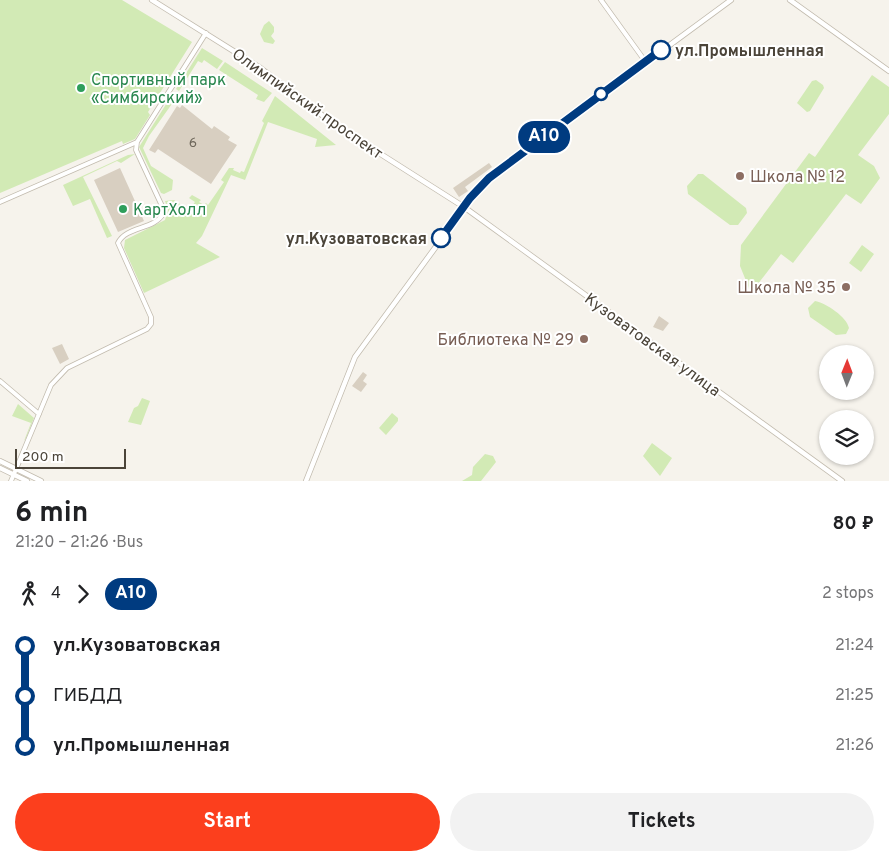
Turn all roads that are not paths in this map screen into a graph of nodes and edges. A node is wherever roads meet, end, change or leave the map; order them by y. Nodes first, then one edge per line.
1 (152, 0) edge
2 (601, 0) edge
3 (730, 0) edge
4 (790, 0) edge
5 (206, 33) junction
6 (645, 61) junction
7 (889, 71) edge
8 (137, 142) junction
9 (0, 202) edge
10 (464, 207) junction
11 (0, 381) edge
12 (38, 414) junction
13 (0, 461) edge
14 (0, 468) edge
15 (16, 469) junction
16 (13, 475) junction
17 (10, 481) edge
18 (26, 481) edge
19 (41, 481) edge
20 (306, 481) edge
21 (842, 481) edge

1 - 5 street, Олимпийский проспект
2 - 6 street
3 - 6 street
4 - 7 street
5 - 8 street
5 - 10 street, Олимпийский проспект
6 - 10 street
8 - 9 street
8 - 12 street
10 - 20 street
10 - 21 street, Кузоватовская улица
11 - 12 street
12 - 15 street
13 - 15 street
14 - 16 street
15 - 16 street
15 - 19 street
16 - 17 street
16 - 18 street

